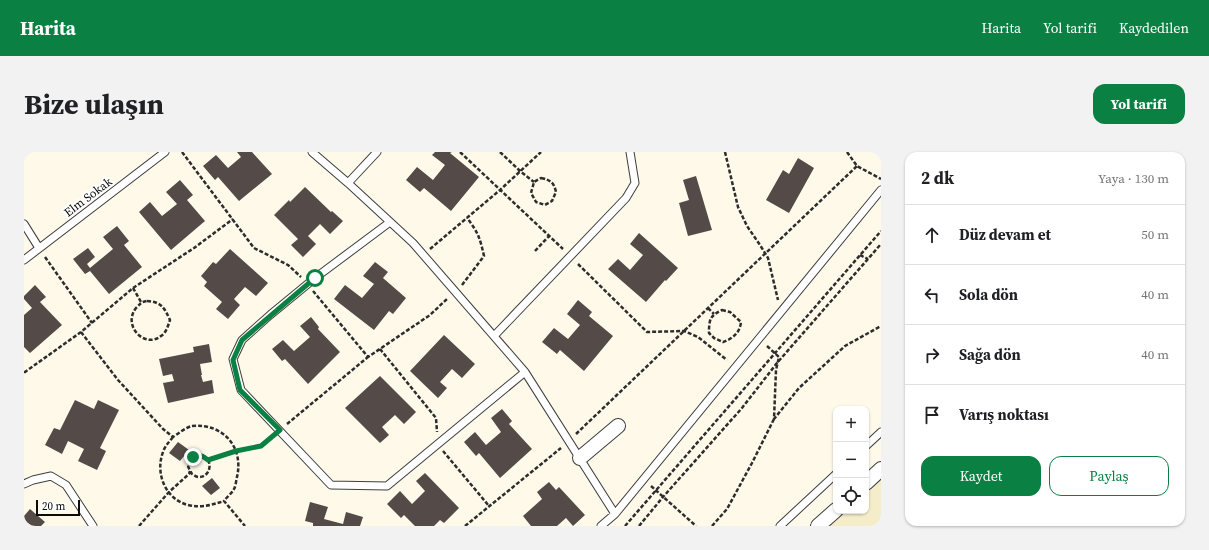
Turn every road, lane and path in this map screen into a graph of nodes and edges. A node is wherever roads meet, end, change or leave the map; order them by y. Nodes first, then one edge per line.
1 (165, 152) edge
2 (312, 152) edge
3 (377, 152) edge
4 (460, 152) edge
5 (500, 152) edge
6 (541, 152) edge
7 (630, 152) edge
8 (725, 152) edge
9 (847, 152) edge
10 (857, 166) junction
11 (520, 171) junction
12 (881, 179) edge
13 (534, 182) junction
14 (348, 183) junction
15 (500, 190) junction
16 (881, 190) edge
17 (233, 219) dead end
18 (390, 222) junction
19 (24, 224) edge
20 (881, 230) edge
21 (549, 236) junction
22 (881, 244) edge
23 (39, 248) junction
24 (536, 251) dead end
25 (765, 253) junction
26 (423, 254) junction
27 (860, 255) junction
28 (570, 256) junction
29 (24, 260) edge
30 (868, 260) junction
31 (133, 288) junction
32 (141, 302) junction
33 (708, 308) junction
34 (781, 312) junction
35 (714, 314) junction
36 (92, 323) junction
37 (881, 326) edge
38 (684, 331) junction
39 (82, 332) junction
40 (494, 336) junction
41 (759, 338) junction
42 (380, 349) dead end
43 (775, 354) junction
44 (368, 357) dead end
45 (777, 363) junction
46 (736, 367) junction
47 (24, 372) edge
48 (525, 372) junction
49 (774, 419) junction
50 (618, 426) dead end
51 (280, 430) junction
52 (881, 432) edge
53 (173, 437) junction
54 (570, 441) junction
55 (869, 443) edge
56 (438, 444) junction
57 (236, 451) junction
58 (580, 458) junction
59 (208, 460) junction
60 (881, 469) edge
61 (190, 470) junction
62 (833, 477) edge
63 (869, 479) edge
64 (643, 480) junction
65 (24, 484) edge
66 (656, 491) junction
67 (169, 492) junction
68 (663, 497) junction
69 (224, 501) junction
70 (489, 506) junction
71 (833, 513) edge
72 (615, 514) junction
73 (93, 526) edge
74 (139, 526) edge
75 (245, 526) edge
76 (465, 526) edge
77 (601, 526) edge
78 (625, 526) edge
79 (639, 526) edge
80 (696, 526) edge
81 (712, 526) edge
82 (780, 526) edge
83 (818, 526) edge

1 - 23 lane, Elm Sokak
2 - 14 lane
3 - 14 lane
4 - 15 path
5 - 11 path
6 - 11 path
7 - 28 lane
8 - 25 path
9 - 10 path
10 - 12 path
10 - 25 path
11 - 13 path
11 - 15 path
13 - 13 path
14 - 18 lane
15 - 21 path
15 - 26 path
16 - 34 lane
17 - 31 path
18 - 26 lane
18 - 51 lane
19 - 23 lane
20 - 27 path
21 - 24 path
21 - 28 path
22 - 30 path
23 - 29 lane, Elm Sokak
23 - 36 path
25 - 33 path
25 - 34 path
26 - 40 lane
27 - 30 path
27 - 43 path
28 - 38 path
28 - 40 lane
30 - 45 path
31 - 32 path
31 - 36 path
32 - 32 path
33 - 35 path
33 - 38 path
34 - 41 lane
35 - 35 path
36 - 39 path
37 - 49 path
38 - 46 path
38 - 54 path
39 - 47 path
39 - 53 path
40 - 48 lane
41 - 43 path
41 - 46 lane
42 - 56 path
43 - 45 path
43 - 66 path
44 - 51 path
45 - 49 path
45 - 68 path
46 - 64 lane
48 - 54 lane
48 - 56 lane
49 - 81 path
50 - 58 street
51 - 56 lane
51 - 57 path
52 - 55 lane
53 - 57 path
53 - 67 path
54 - 58 lane
54 - 70 path
56 - 70 path
57 - 59 path
57 - 69 path
58 - 72 lane
59 - 61 path
59 - 61 path
60 - 63 street
61 - 67 path
62 - 82 lane
64 - 66 path
64 - 72 lane
65 - 73 lane
66 - 68 path
66 - 78 path
67 - 69 path
67 - 74 path
68 - 79 path
68 - 80 path
69 - 75 path
70 - 76 path
71 - 83 street
72 - 77 lane

